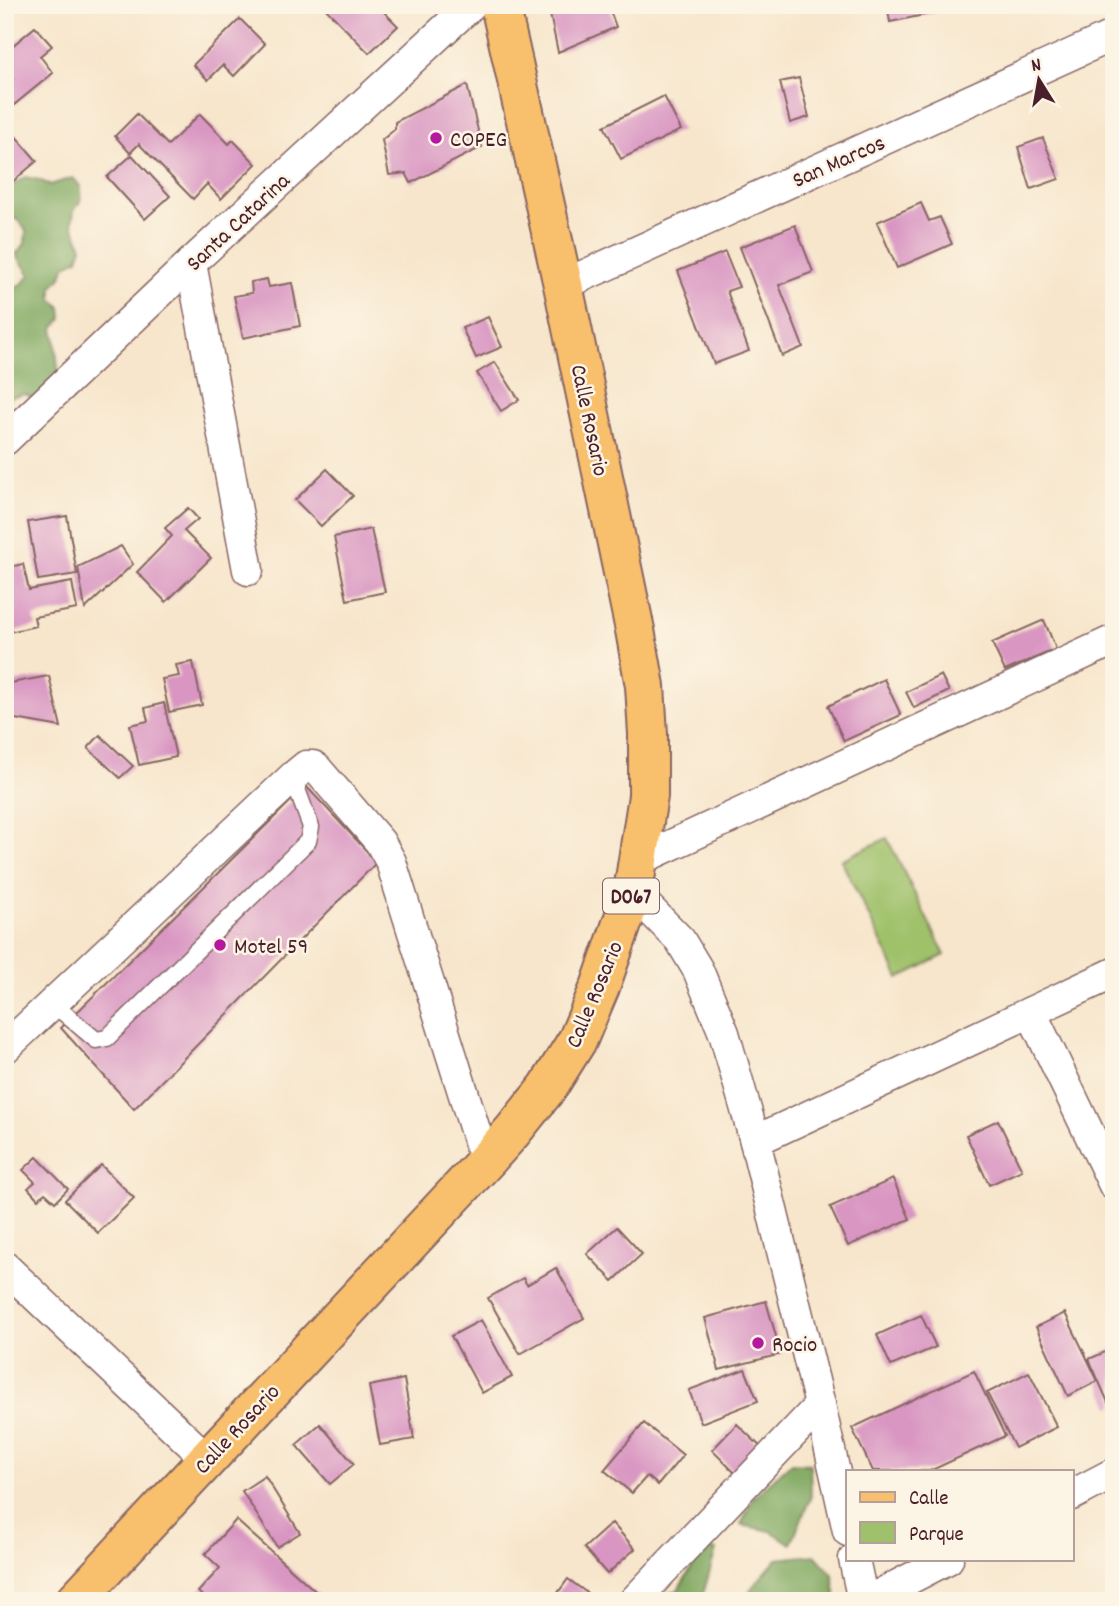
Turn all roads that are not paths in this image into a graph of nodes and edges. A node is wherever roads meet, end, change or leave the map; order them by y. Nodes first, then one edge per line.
1 (471, 5) edge
2 (500, 5) edge
3 (1114, 35) edge
4 (191, 263) junction
5 (563, 285) junction
6 (5, 440) edge
7 (248, 570) dead end
8 (1114, 640) edge
9 (295, 775) junction
10 (636, 876) junction
11 (1114, 973) edge
12 (52, 1003) junction
13 (1031, 1012) junction
14 (5, 1048) edge
15 (755, 1141) junction
16 (485, 1162) junction
17 (1114, 1185) edge
18 (5, 1267) edge
19 (820, 1405) junction
20 (207, 1459) junction
21 (1114, 1473) edge
22 (1074, 1494) edge
23 (846, 1522) edge
24 (854, 1560) edge
25 (946, 1560) edge
26 (75, 1601) edge
27 (634, 1601) edge
28 (865, 1601) edge

1 - 4 street, Santa Catarina
2 - 5 main road, Calle Rosario / D067
3 - 5 street, San Marcos
4 - 6 street, Santa Catarina
4 - 7 street
5 - 10 main road, Calle Rosario / D067
8 - 10 street
9 - 12 street
9 - 12 lane
9 - 16 street
10 - 15 street
10 - 16 main road, Calle Rosario / D067
11 - 13 street
12 - 14 street
13 - 15 street
13 - 17 street
15 - 19 street
16 - 20 main road, Calle Rosario / D067
18 - 20 street
19 - 23 street
19 - 27 street
20 - 26 main road, Calle Rosario / D067
21 - 22 street
24 - 28 street
25 - 28 street

